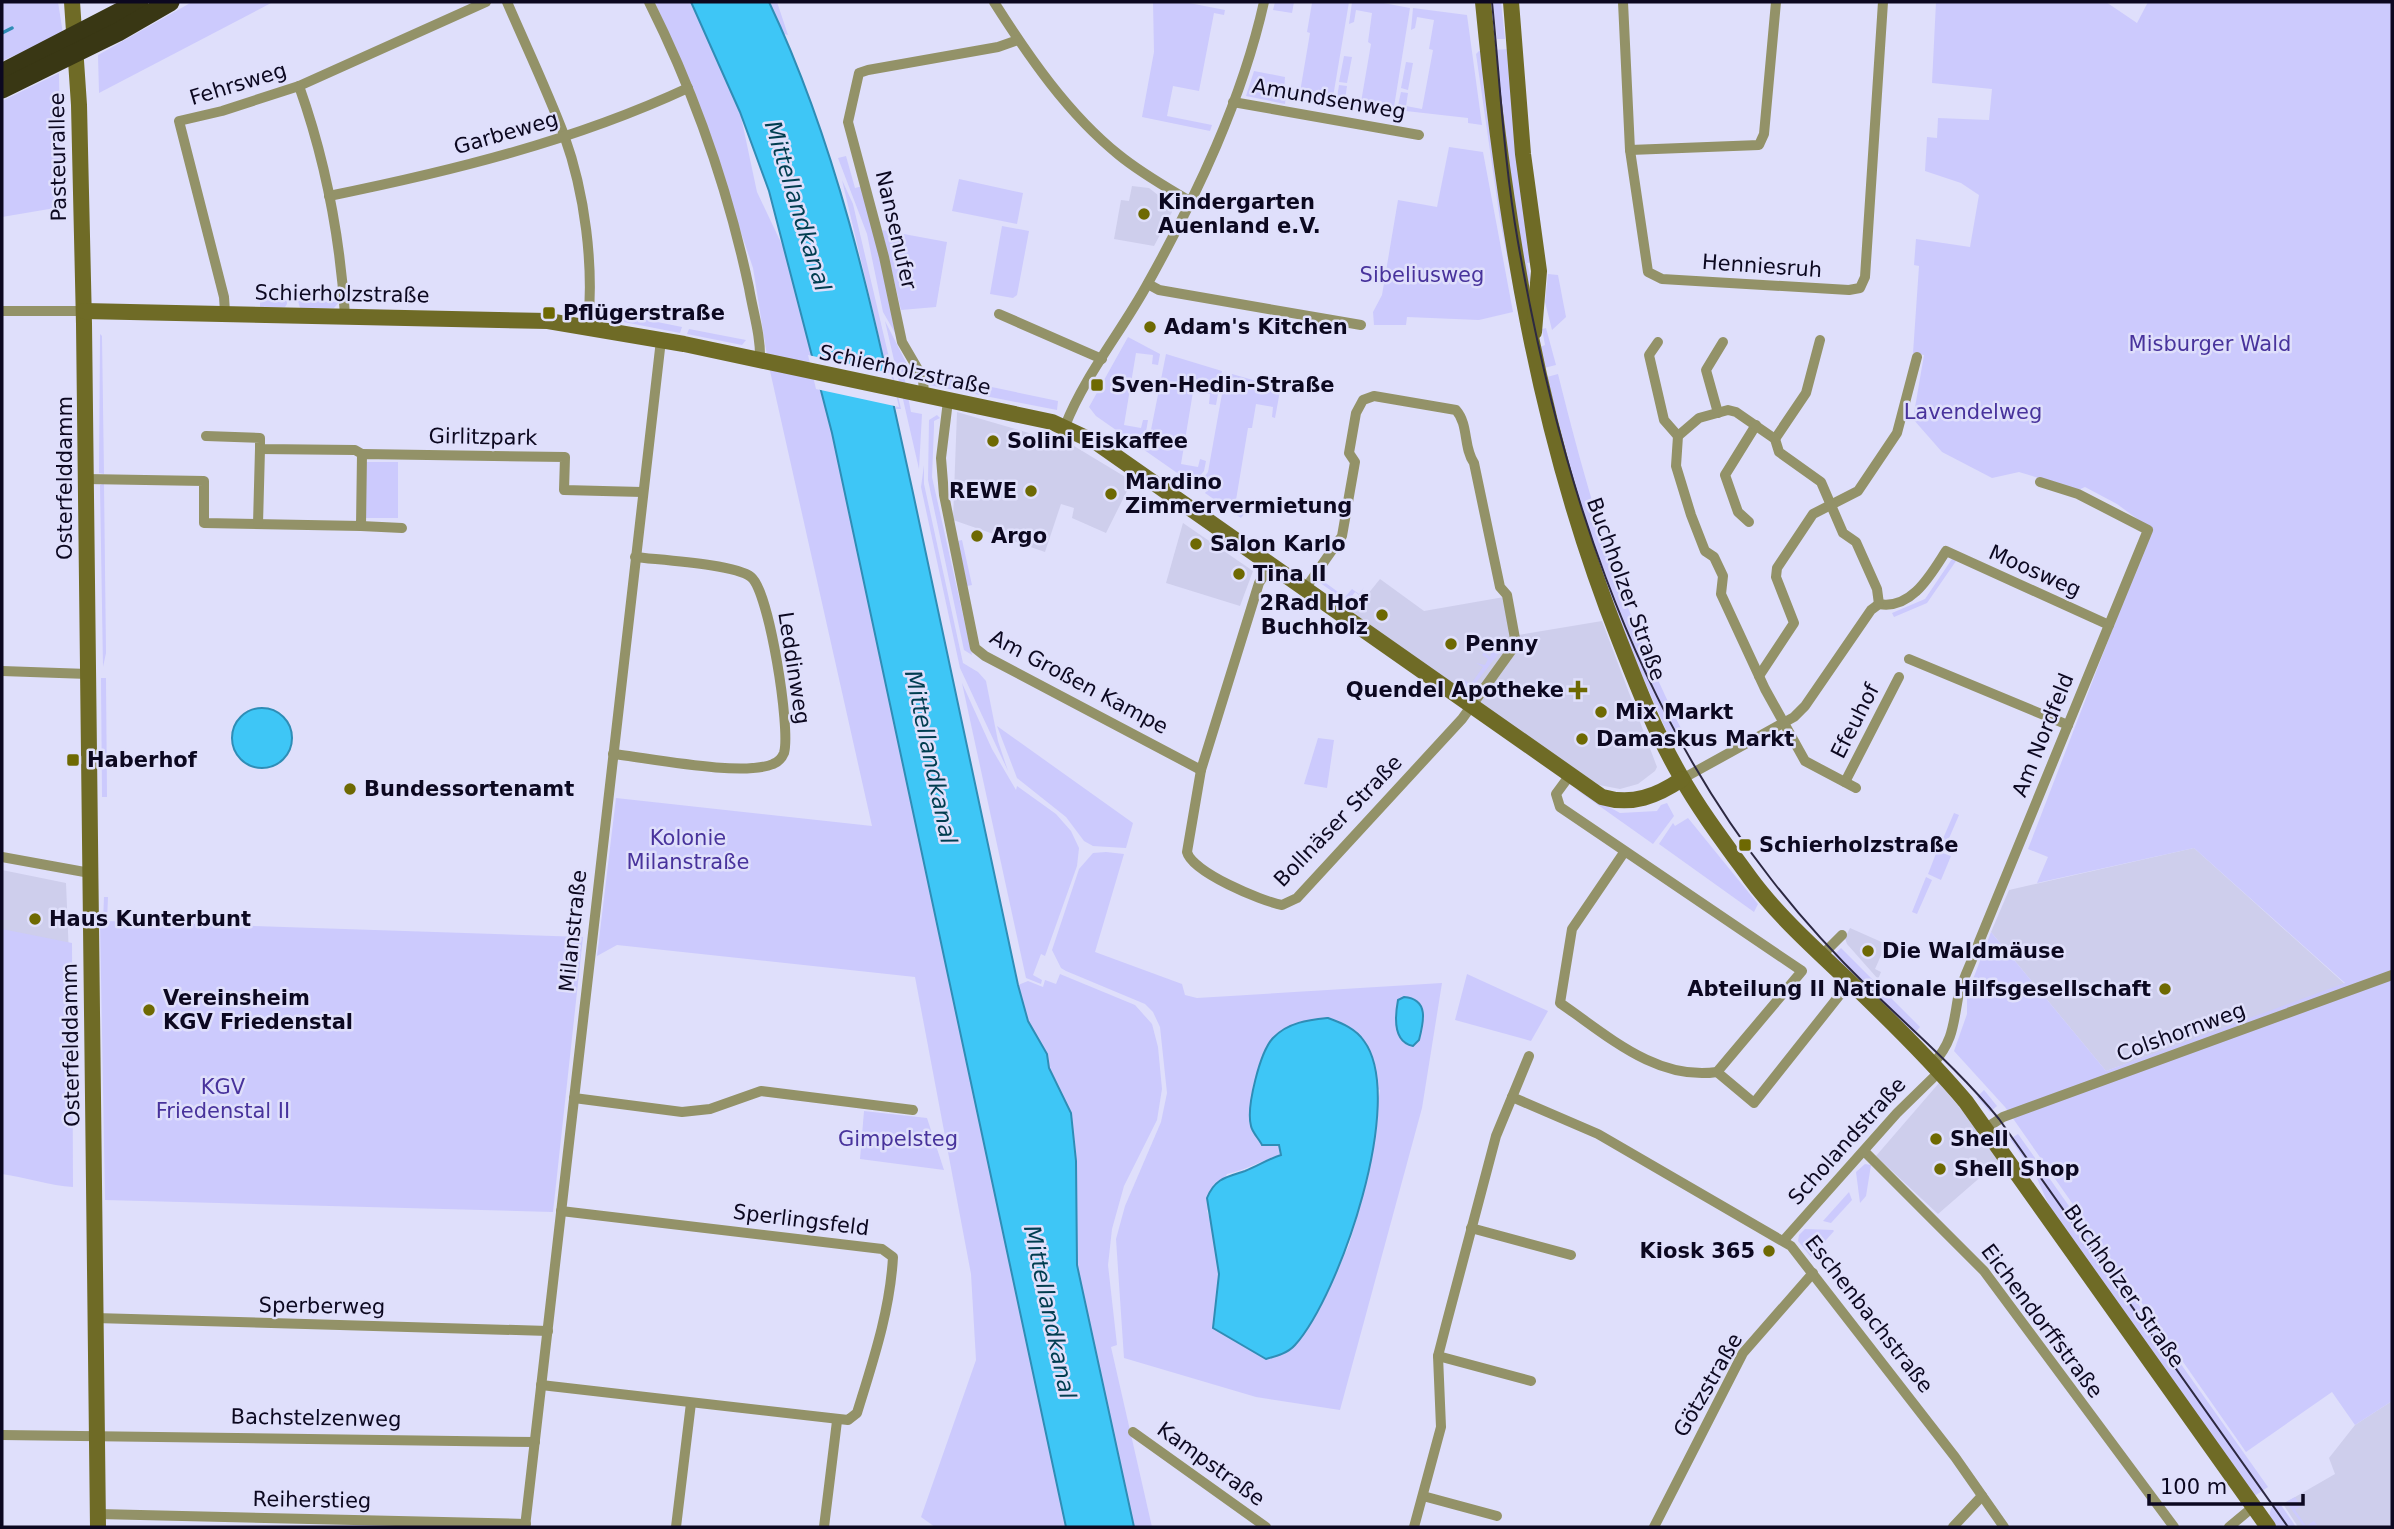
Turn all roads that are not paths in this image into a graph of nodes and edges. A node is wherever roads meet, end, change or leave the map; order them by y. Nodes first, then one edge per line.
1 (72, 2) edge
2 (139, 2) edge
3 (170, 2) edge
4 (486, 2) edge
5 (507, 2) edge
6 (649, 2) edge
7 (994, 2) edge
8 (1264, 2) edge
9 (1483, 2) edge
10 (1511, 2) edge
11 (1623, 2) edge
12 (1776, 2) edge
13 (1883, 2) edge
14 (115, 25) junction
15 (1018, 40) junction
16 (47, 60) junction
17 (2, 73) edge
18 (299, 86) junction
19 (688, 88) junction
20 (2, 89) edge
21 (1233, 102) junction
22 (1419, 135) dead end
23 (564, 137) junction
24 (1630, 150) junction
25 (329, 195) junction
26 (1191, 202) junction
27 (1148, 284) junction
28 (84, 311) junction
29 (2, 312) edge
30 (225, 312) junction
31 (999, 314) dead end
32 (345, 315) junction
33 (1361, 325) dead end
34 (587, 326) junction
35 (661, 340) junction
36 (1820, 340) dead end
37 (1658, 342) dead end
38 (1723, 342) dead end
39 (1532, 352) junction
40 (1917, 357) dead end
41 (1102, 359) junction
42 (760, 361) junction
43 (924, 396) junction
44 (947, 401) junction
45 (1718, 413) junction
46 (1756, 425) junction
47 (1065, 426) junction
48 (205, 436) dead end
49 (1678, 436) junction
50 (1774, 439) junction
51 (260, 449) junction
52 (362, 454) junction
53 (86, 479) junction
54 (2040, 482) dead end
55 (642, 492) junction
56 (1830, 504) junction
57 (1749, 522) dead end
58 (258, 524) junction
59 (361, 526) junction
60 (402, 528) dead end
61 (635, 557) junction
62 (1271, 565) junction
63 (1305, 589) junction
64 (1879, 604) junction
65 (2109, 625) junction
66 (1909, 659) dead end
67 (2, 671) edge
68 (88, 674) junction
69 (1759, 676) junction
70 (1899, 677) dead end
71 (1472, 706) junction
72 (1783, 724) junction
73 (2068, 725) junction
74 (613, 754) junction
75 (1202, 770) junction
76 (1570, 775) junction
77 (1682, 779) junction
78 (1845, 782) junction
79 (1856, 788) dead end
80 (1625, 851) junction
81 (2, 857) edge
82 (90, 873) junction
83 (1842, 935) dead end
84 (1822, 955) junction
85 (2392, 975) edge
86 (1850, 982) junction
87 (1529, 1056) dead end
88 (1937, 1068) junction
89 (1717, 1072) junction
90 (1512, 1097) junction
91 (574, 1098) junction
92 (914, 1110) dead end
93 (1986, 1128) junction
94 (1864, 1151) junction
95 (561, 1211) junction
96 (1471, 1228) junction
97 (1784, 1240) junction
98 (1571, 1255) dead end
99 (1813, 1273) junction
100 (95, 1318) junction
101 (548, 1331) junction
102 (1438, 1356) junction
103 (1531, 1381) dead end
104 (541, 1385) junction
105 (691, 1403) junction
106 (837, 1421) junction
107 (1133, 1432) dead end
108 (96, 1434) junction
109 (2, 1435) edge
110 (535, 1442) junction
111 (1423, 1496) junction
112 (1982, 1496) junction
113 (2253, 1507) junction
114 (1497, 1516) dead end
115 (98, 1521) edge
116 (526, 1526) edge
117 (676, 1527) edge
118 (824, 1527) edge
119 (1266, 1527) edge
120 (1414, 1527) edge
121 (1654, 1527) edge
122 (1953, 1527) edge
123 (2004, 1527) edge
124 (2174, 1527) edge
125 (2229, 1527) edge
126 (2268, 1527) edge

1 - 28 street, Pasteurallee
2 - 14 highway
3 - 14 highway
4 - 18 street, Fehrsweg
5 - 23 street
6 - 19 street
7 - 15 street
8 - 21 street
9 - 39 street, Buchholzer Straße
10 - 39 street, Buchholzer Straße
11 - 24 street, Henniesruh
12 - 24 street
13 - 24 street, Henniesruh
14 - 16 highway
15 - 26 street
15 - 43 street, Nansenufer
16 - 17 highway
16 - 20 highway
18 - 25 street
18 - 30 street, Fehrsweg
19 - 23 street, Garbeweg
19 - 42 street
21 - 22 street, Amundsenweg
21 - 26 street
23 - 25 street, Garbeweg
23 - 34 street
25 - 32 street
26 - 27 street
27 - 33 street
27 - 41 street
28 - 29 street, Schierholzstraße
28 - 30 street, Schierholzstraße
28 - 53 street, Osterfelddamm
30 - 32 street, Schierholzstraße
31 - 41 street
32 - 34 street, Schierholzstraße
34 - 35 street, Schierholzstraße
35 - 42 street, Schierholzstraße
35 - 55 street, Milanstraße
36 - 50 street
37 - 49 street
38 - 45 street
39 - 77 street, Buchholzer Straße
40 - 56 street
41 - 47 street
42 - 43 street, Schierholzstraße
43 - 44 street, Schierholzstraße
44 - 47 street, Schierholzstraße
44 - 75 street, Am Großen Kampe
45 - 46 street
45 - 49 street
46 - 50 street
46 - 57 street
47 - 62 street, Schierholzstraße
48 - 51 street
49 - 69 street, Efeuhof
50 - 56 street
51 - 52 street
51 - 58 street
52 - 55 street, Girlitzpark
52 - 59 street
53 - 58 street
53 - 68 street, Osterfelddamm
54 - 65 street, Am Nordfeld
55 - 61 street, Milanstraße
56 - 64 street
56 - 69 street
58 - 59 street
59 - 60 street
61 - 74 street, Milanstraße
61 - 74 street, Leddinweg
62 - 63 street, Schierholzstraße
62 - 75 street, Bollnäser Straße
63 - 71 street, Schierholzstraße
63 - 71 street
64 - 65 street, Moosweg
64 - 72 street
65 - 73 street, Am Nordfeld
66 - 73 street
67 - 68 street
68 - 82 street, Osterfelddamm
69 - 72 street, Efeuhof
70 - 78 street, Efeuhof
71 - 75 street, Bollnäser Straße
71 - 76 street, Schierholzstraße
72 - 77 street
72 - 78 street, Efeuhof
73 - 88 street, Am Nordfeld
74 - 91 street, Milanstraße
76 - 77 street, Schierholzstraße
76 - 80 street
77 - 84 street, Buchholzer Straße
78 - 79 street, Efeuhof
80 - 89 street
80 - 89 street
81 - 82 street
82 - 100 street, Osterfelddamm
83 - 84 street
84 - 86 street, Buchholzer Straße
85 - 93 street, Colshornweg
86 - 88 street, Buchholzer Straße
86 - 89 street
87 - 90 street
88 - 93 street, Buchholzer Straße
88 - 94 street, Scholandstraße
90 - 96 street
90 - 97 street, Eschenbachstraße
91 - 92 street
91 - 95 street, Milanstraße
93 - 113 street, Buchholzer Straße
94 - 97 street, Scholandstraße
94 - 124 street, Eichendorffstraße
95 - 101 street, Milanstraße
95 - 106 street, Sperlingsfeld
96 - 98 street
96 - 102 street
97 - 99 street, Eschenbachstraße
99 - 112 street, Eschenbachstraße
99 - 121 street, Götzstraße
100 - 101 street, Sperberweg
100 - 108 street, Osterfelddamm
101 - 104 street, Milanstraße
102 - 103 street
102 - 111 street
104 - 105 street
104 - 110 street, Milanstraße
105 - 106 street
105 - 117 street
106 - 118 street
107 - 119 street, Kampstraße
108 - 109 street, Bachstelzenweg
108 - 110 street, Bachstelzenweg
108 - 115 street, Osterfelddamm
110 - 116 street, Milanstraße
111 - 114 street
111 - 120 street
112 - 122 street
112 - 123 street, Eschenbachstraße
113 - 125 street
113 - 126 street, Buchholzer Straße
115 - 116 street, Reiherstieg

